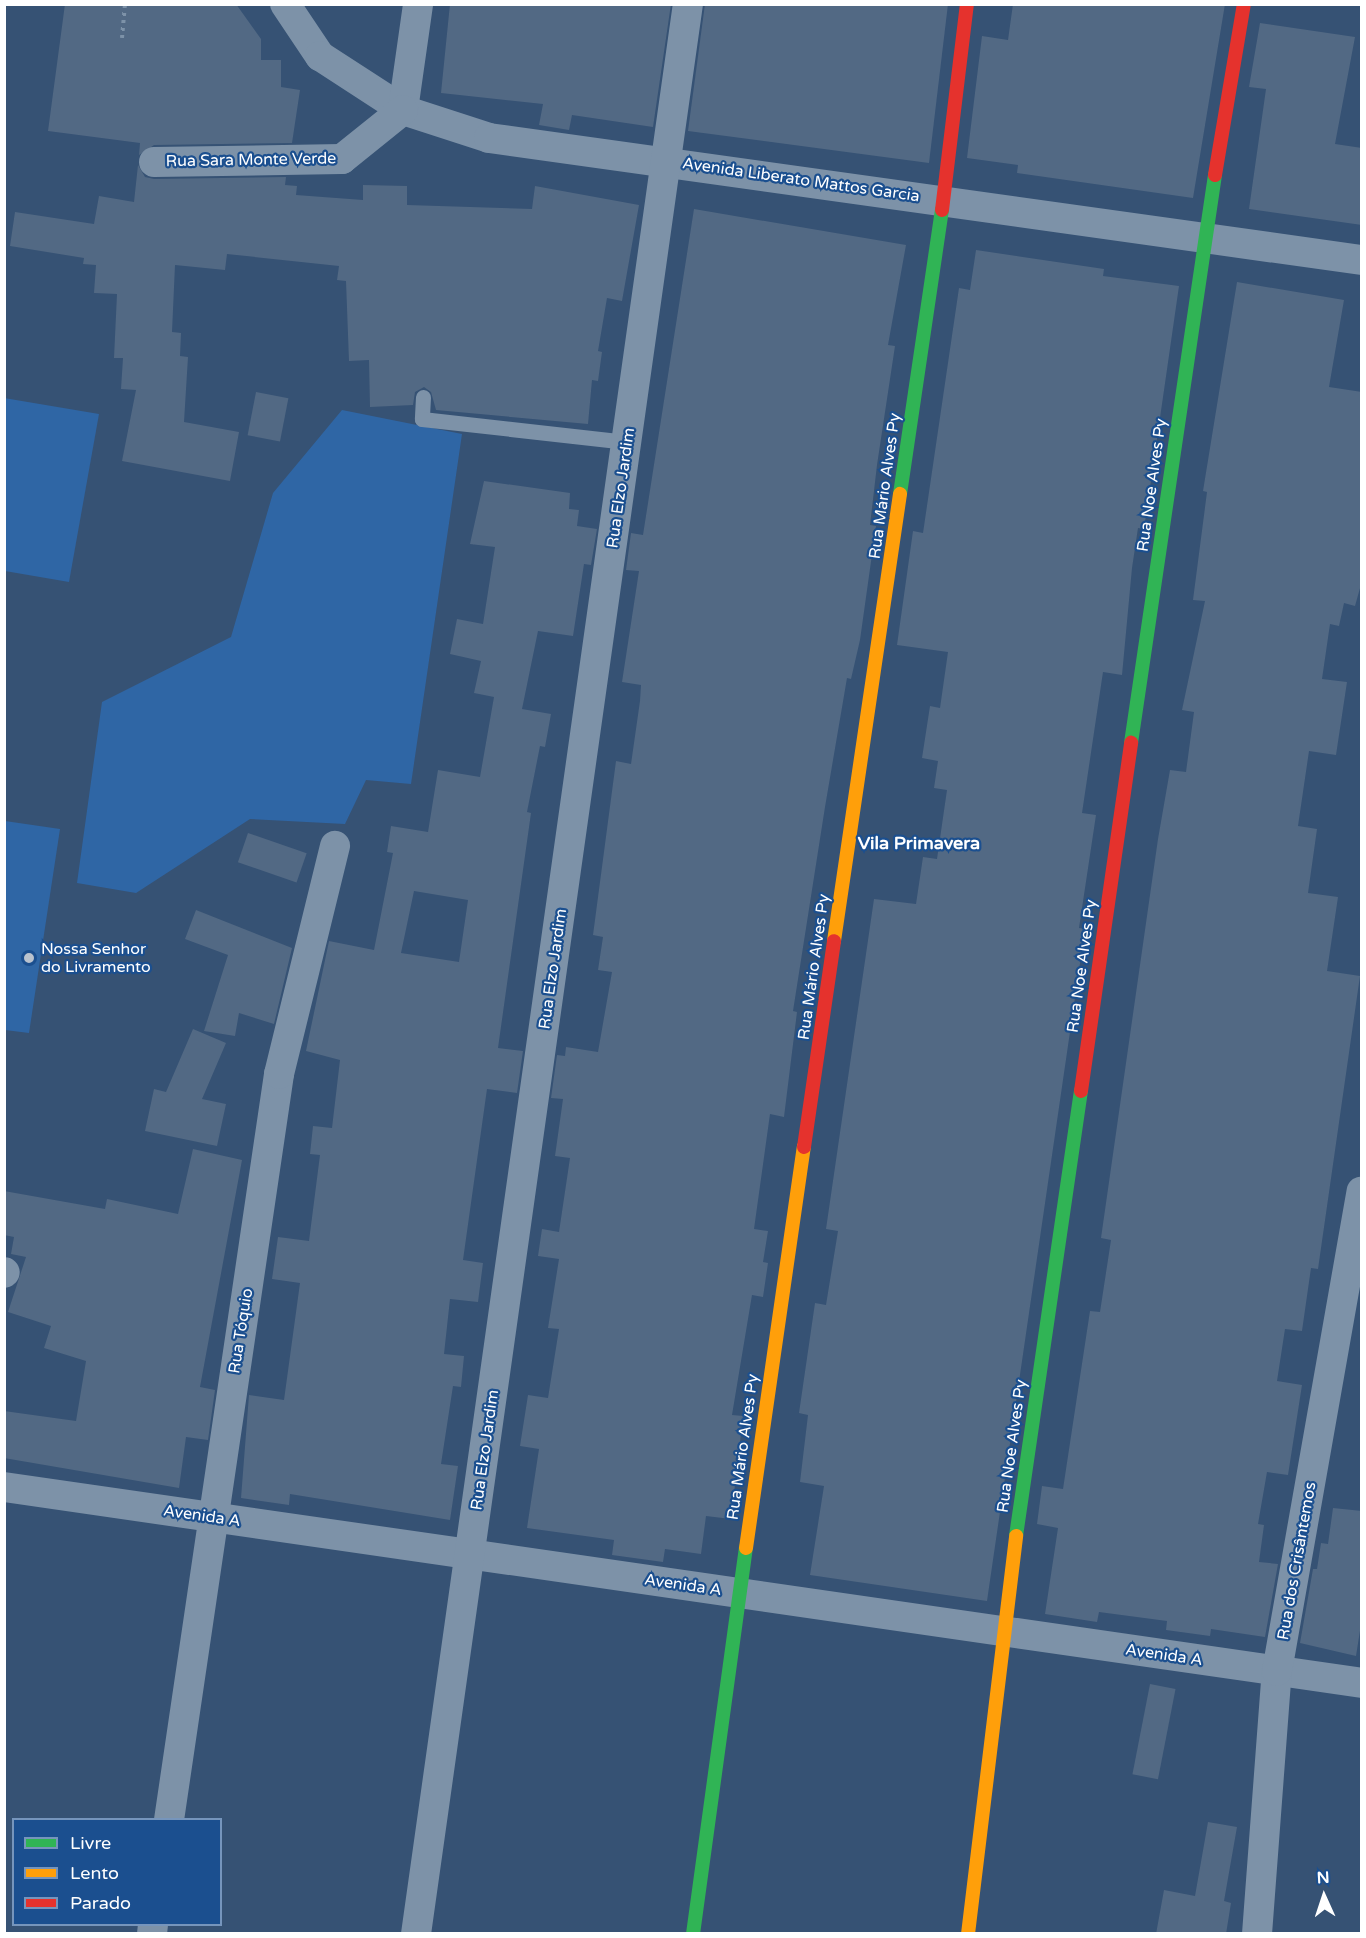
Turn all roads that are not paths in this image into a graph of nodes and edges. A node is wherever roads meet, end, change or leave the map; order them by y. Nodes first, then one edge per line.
1 (285, 4) edge
2 (418, 4) edge
3 (688, 4) edge
4 (968, 4) edge
5 (1244, 4) edge
6 (403, 110) junction
7 (667, 161) junction
8 (154, 162) dead end
9 (943, 200) junction
10 (1205, 237) junction
11 (1362, 260) edge
12 (423, 397) dead end
13 (627, 442) junction
14 (335, 846) dead end
15 (1362, 1191) edge
16 (4, 1487) edge
17 (213, 1518) junction
18 (470, 1555) junction
19 (739, 1593) junction
20 (1002, 1631) junction
21 (1277, 1671) junction
22 (1362, 1683) edge
23 (169, 1818) edge
24 (416, 1934) edge
25 (693, 1934) edge
26 (968, 1934) edge
27 (1257, 1934) edge

1 - 6 street, Avenida Liberato Mattos Garcia
2 - 6 street
3 - 7 street, Rua Elzo Jardim
4 - 9 street, Rua Mário Alves Py
5 - 10 street, Rua Noe Alves Py
6 - 7 street, Avenida Liberato Mattos Garcia
6 - 8 street, Rua Sara Monte Verde
7 - 9 street, Avenida Liberato Mattos Garcia
7 - 13 street, Rua Elzo Jardim
9 - 10 street, Avenida Liberato Mattos Garcia
9 - 19 street, Rua Mário Alves Py
10 - 11 street, Avenida Liberato Mattos Garcia
10 - 20 street, Rua Noe Alves Py
12 - 13 lane
13 - 18 street, Rua Elzo Jardim
14 - 17 street, Rua Tóquio
15 - 21 street, Rua dos Crisântemos
16 - 17 street, Avenida A
17 - 18 street, Avenida A
17 - 23 street, Rua Tóquio
18 - 19 street, Avenida A
18 - 24 street, Rua Elzo Jardim
19 - 20 street, Avenida A
19 - 25 street, Rua Mário Alves Py
20 - 21 street, Avenida A
20 - 26 street, Rua Noe Alves Py
21 - 22 street, Avenida A
21 - 27 street, Rua dos Crisântemos

